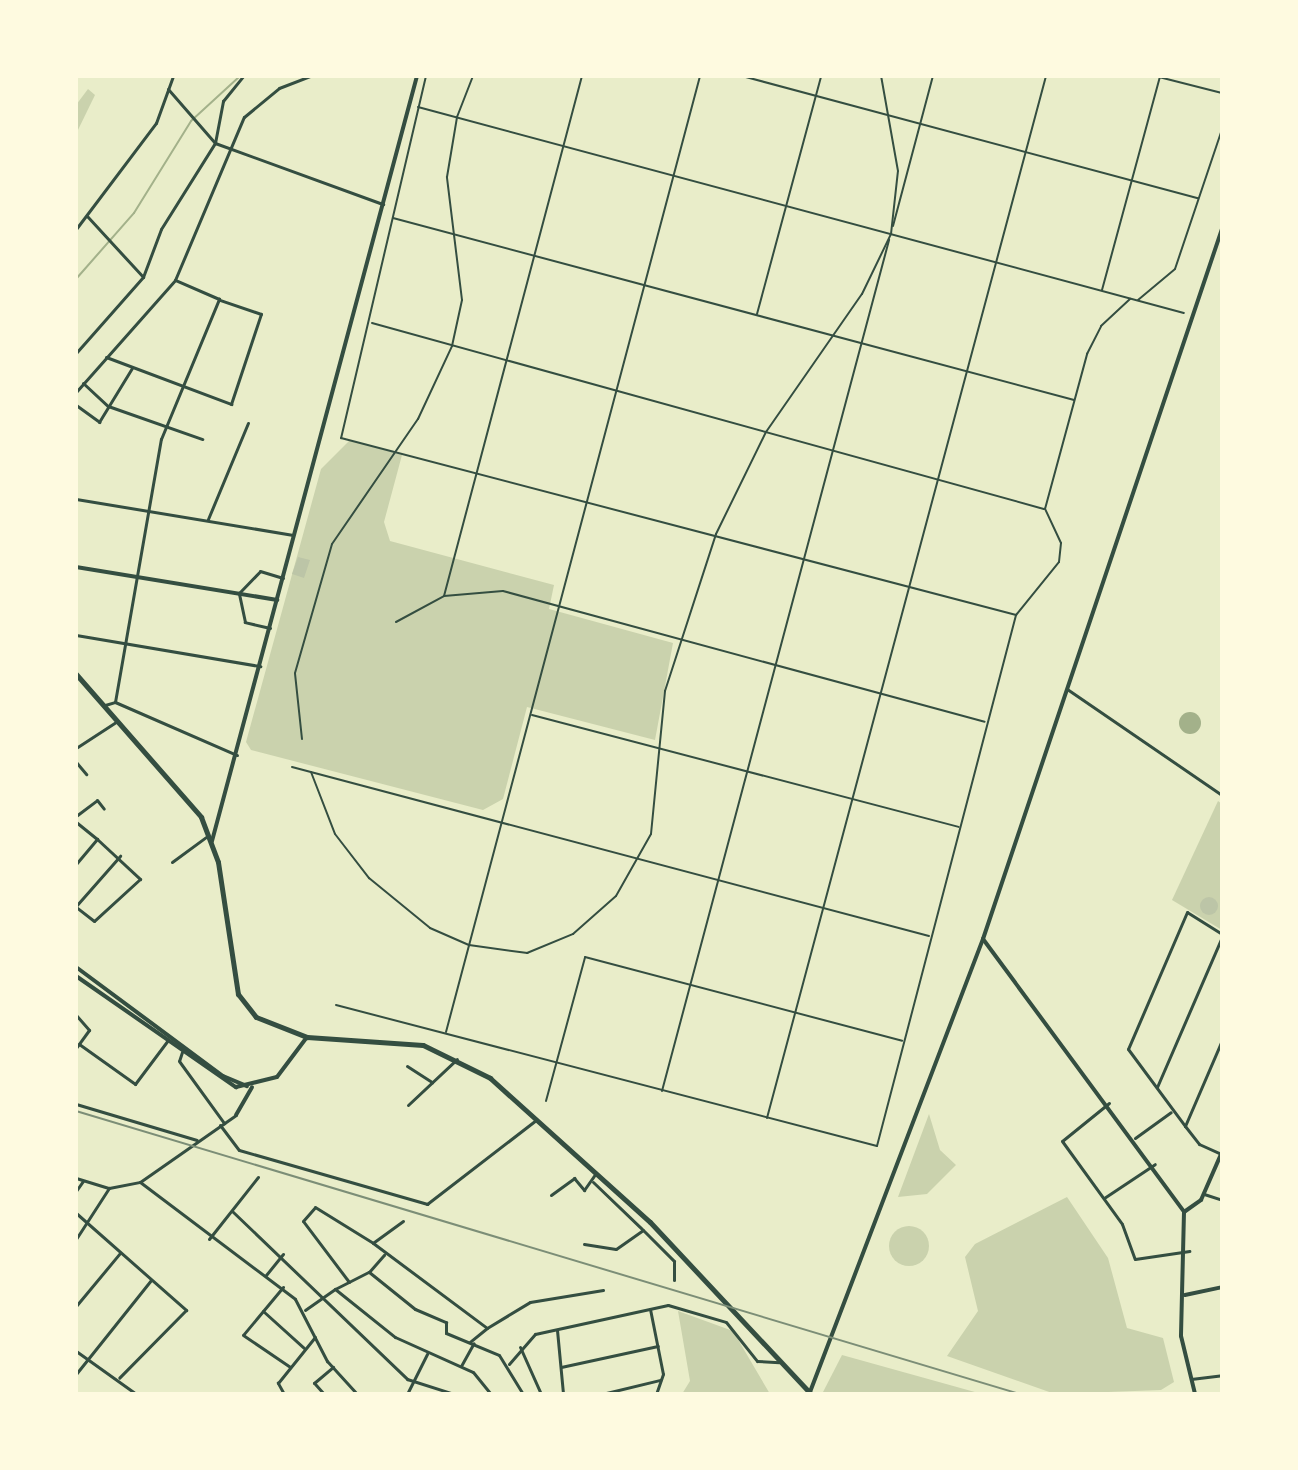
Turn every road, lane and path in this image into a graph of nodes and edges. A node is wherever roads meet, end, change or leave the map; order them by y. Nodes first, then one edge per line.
1 (173, 76) edge
2 (243, 76) edge
3 (310, 76) edge
4 (417, 76) edge
5 (426, 76) edge
6 (473, 76) edge
7 (582, 76) edge
8 (700, 76) edge
9 (742, 76) edge
10 (821, 76) edge
11 (881, 76) edge
12 (933, 76) edge
13 (1046, 76) edge
14 (1158, 76) edge
15 (168, 89) junction
16 (1222, 93) edge
17 (816, 96) junction
18 (418, 107) junction
19 (457, 117) junction
20 (893, 120) junction
21 (919, 126) junction
22 (1222, 129) edge
23 (215, 143) junction
24 (563, 146) junction
25 (233, 152) junction
26 (1026, 153) junction
27 (671, 175) junction
28 (1131, 183) junction
29 (1198, 198) junction
30 (383, 204) junction
31 (787, 206) junction
32 (87, 216) junction
33 (393, 218) junction
34 (76, 229) edge
35 (1222, 229) edge
36 (891, 234) junction
37 (457, 235) junction
38 (534, 256) junction
39 (996, 263) junction
40 (143, 277) junction
41 (175, 280) junction
42 (644, 285) junction
43 (1102, 291) junction
44 (219, 299) junction
45 (1130, 299) junction
46 (1137, 300) junction
47 (1184, 313) dead end
48 (757, 315) junction
49 (370, 323) junction
50 (832, 336) junction
51 (862, 344) junction
52 (452, 346) junction
53 (76, 353) edge
54 (106, 357) junction
55 (507, 360) junction
56 (133, 367) junction
57 (966, 371) junction
58 (83, 383) junction
59 (184, 387) junction
60 (617, 391) junction
61 (76, 392) edge
62 (1075, 400) junction
63 (76, 405) edge
64 (108, 406) junction
65 (248, 423) dead end
66 (167, 427) junction
67 (766, 432) junction
68 (202, 439) dead end
69 (394, 448) junction
70 (831, 450) junction
71 (478, 469) junction
72 (940, 480) junction
73 (589, 498) junction
74 (76, 499) edge
75 (1045, 509) junction
76 (148, 510) junction
77 (208, 519) junction
78 (716, 534) junction
79 (294, 535) junction
80 (805, 558) junction
81 (76, 567) edge
82 (138, 577) junction
83 (283, 578) junction
84 (909, 586) junction
85 (239, 593) junction
86 (444, 596) junction
87 (277, 600) junction
88 (560, 606) junction
89 (1016, 615) junction
90 (396, 622) dead end
91 (270, 628) junction
92 (76, 635) edge
93 (678, 639) junction
94 (126, 643) junction
95 (260, 666) junction
96 (775, 667) junction
97 (76, 674) edge
98 (1067, 689) junction
99 (880, 694) junction
100 (115, 702) junction
101 (105, 705) junction
102 (531, 714) junction
103 (119, 720) junction
104 (986, 722) junction
105 (302, 739) dead end
106 (660, 746) junction
107 (76, 748) edge
108 (237, 755) junction
109 (76, 762) edge
110 (292, 767) dead end
111 (750, 771) junction
112 (311, 772) junction
113 (86, 774) dead end
114 (1222, 795) edge
115 (853, 799) junction
116 (104, 809) dead end
117 (76, 816) edge
118 (76, 822) edge
119 (502, 823) junction
120 (960, 828) junction
121 (209, 834) junction
122 (97, 839) junction
123 (212, 841) junction
124 (120, 856) junction
125 (642, 860) junction
126 (172, 862) dead end
127 (76, 864) edge
128 (721, 881) junction
129 (76, 906) edge
130 (824, 908) junction
131 (1222, 935) edge
132 (930, 937) junction
133 (983, 939) junction
134 (469, 945) junction
135 (76, 967) edge
136 (76, 976) edge
137 (691, 986) junction
138 (336, 1005) dead end
139 (797, 1012) junction
140 (76, 1015) edge
141 (446, 1033) junction
142 (307, 1037) junction
143 (168, 1040) junction
144 (1222, 1040) edge
145 (903, 1042) junction
146 (77, 1046) edge
147 (182, 1052) junction
148 (457, 1059) junction
149 (557, 1062) junction
150 (407, 1066) dead end
151 (432, 1082) junction
152 (252, 1087) junction
153 (1157, 1087) junction
154 (662, 1091) junction
155 (546, 1101) dead end
156 (1109, 1103) junction
157 (76, 1104) edge
158 (408, 1105) dead end
159 (1173, 1111) junction
160 (236, 1115) joint
161 (537, 1119) junction
162 (767, 1119) junction
163 (222, 1124) junction
164 (1185, 1126) junction
165 (1135, 1138) junction
166 (197, 1140) junction
167 (1222, 1153) edge
168 (1155, 1164) junction
169 (596, 1173) junction
170 (258, 1177) dead end
171 (76, 1178) edge
172 (83, 1181) junction
173 (140, 1182) junction
174 (593, 1182) junction
175 (109, 1188) junction
176 (76, 1191) edge
177 (1204, 1194) junction
178 (551, 1195) dead end
179 (1104, 1198) junction
180 (1222, 1200) edge
181 (232, 1211) junction
182 (1184, 1212) junction
183 (76, 1213) edge
184 (403, 1221) dead end
185 (88, 1224) junction
186 (643, 1230) junction
187 (76, 1239) edge
188 (209, 1239) junction
189 (373, 1243) junction
190 (584, 1244) dead end
191 (1189, 1251) junction
192 (120, 1253) junction
193 (283, 1254) junction
194 (384, 1255) junction
195 (369, 1272) junction
196 (266, 1275) junction
197 (151, 1280) junction
198 (674, 1280) dead end
199 (350, 1283) junction
200 (283, 1287) junction
201 (1222, 1287) edge
202 (335, 1289) junction
203 (603, 1290) dead end
204 (1185, 1295) junction
205 (319, 1299) junction
206 (76, 1306) edge
207 (650, 1309) junction
208 (304, 1310) junction
209 (263, 1311) junction
210 (487, 1328) junction
211 (557, 1330) junction
212 (317, 1336) junction
213 (472, 1343) junction
214 (658, 1346) junction
215 (520, 1347) junction
216 (304, 1349) junction
217 (76, 1351) edge
218 (427, 1354) junction
219 (88, 1359) junction
220 (782, 1360) junction
221 (509, 1364) junction
222 (461, 1366) junction
223 (290, 1367) junction
224 (333, 1367) junction
225 (561, 1367) junction
226 (76, 1374) edge
227 (1222, 1375) edge
228 (119, 1378) junction
229 (662, 1379) junction
230 (1191, 1379) junction
231 (414, 1382) junction
232 (431, 1387) junction
233 (355, 1393) edge
234 (810, 1393) edge
235 (136, 1394) edge
236 (284, 1394) edge
237 (324, 1394) edge
238 (407, 1394) edge
239 (429, 1394) edge
240 (454, 1394) edge
241 (491, 1394) edge
242 (523, 1394) edge
243 (541, 1394) edge
244 (563, 1394) edge
245 (602, 1394) edge
246 (656, 1394) edge
247 (1195, 1394) edge

1 - 15 street
2 - 23 street
3 - 25 street
4 - 30 street
5 - 18 lane
6 - 19 lane
7 - 24 lane
8 - 27 lane
9 - 17 lane
10 - 17 lane
11 - 20 lane
12 - 21 lane
13 - 26 lane
14 - 16 lane
14 - 28 lane
15 - 23 street
15 - 32 street
17 - 20 lane
17 - 31 lane
18 - 19 lane
18 - 33 lane
19 - 24 lane
19 - 37 lane
20 - 21 lane
20 - 36 lane
21 - 26 lane
21 - 36 lane
22 - 29 lane
23 - 25 street
23 - 40 street
24 - 27 lane
24 - 38 lane
25 - 30 street
25 - 41 street
26 - 28 lane
26 - 39 lane
27 - 31 lane
27 - 42 lane
28 - 29 lane
28 - 43 lane
29 - 46 lane
30 - 79 street
31 - 36 lane
31 - 48 lane
32 - 34 street
32 - 40 street
33 - 37 lane
33 - 49 lane
35 - 98 street
36 - 39 lane
36 - 50 lane
36 - 51 lane
37 - 38 lane
37 - 52 lane
38 - 42 lane
38 - 55 lane
39 - 43 lane
39 - 57 lane
40 - 53 street
41 - 44 street
41 - 54 street
42 - 48 lane
42 - 60 lane
43 - 45 lane
44 - 59 street
44 - 59 street
45 - 46 lane
45 - 62 lane
46 - 47 lane
48 - 50 lane
49 - 52 lane
49 - 69 lane
50 - 51 lane
50 - 67 lane
51 - 57 lane
51 - 70 lane
52 - 55 lane
52 - 69 lane
54 - 56 street
54 - 58 street
55 - 60 lane
55 - 71 lane
56 - 59 street
56 - 64 street
57 - 62 lane
57 - 72 lane
58 - 61 street
58 - 64 street
59 - 66 street
60 - 67 lane
60 - 73 lane
62 - 75 lane
63 - 64 street
64 - 66 street
65 - 77 street
66 - 68 street
66 - 76 street
67 - 70 lane
67 - 78 lane
69 - 71 lane
69 - 105 lane
70 - 72 lane
70 - 80 lane
71 - 73 lane
71 - 86 lane
72 - 75 lane
72 - 84 lane
73 - 78 lane
73 - 88 lane
74 - 76 street
75 - 89 lane
76 - 77 street
76 - 82 street
77 - 79 street
78 - 80 lane
78 - 93 lane
79 - 83 street
80 - 84 lane
80 - 96 lane
81 - 82 street
82 - 85 street
82 - 94 street
83 - 85 street
83 - 87 street
84 - 89 lane
84 - 99 lane
85 - 87 street
85 - 91 street
86 - 88 lane
86 - 90 lane
87 - 91 street
88 - 93 lane
88 - 102 lane
89 - 104 lane
91 - 95 street
92 - 94 street
93 - 96 lane
93 - 106 lane
94 - 95 street
94 - 100 street
95 - 108 street
96 - 99 lane
96 - 111 lane
97 - 101 main road
98 - 114 street
98 - 133 street
99 - 104 lane
99 - 115 lane
100 - 101 street
100 - 108 street
101 - 103 main road
102 - 106 lane
102 - 119 lane
103 - 107 street
103 - 121 main road
104 - 120 lane
106 - 111 lane
106 - 125 lane
108 - 123 street
109 - 113 street
110 - 112 lane
111 - 115 lane
111 - 128 lane
112 - 119 lane
112 - 134 lane
115 - 120 lane
115 - 130 lane
116 - 117 street
118 - 122 street
119 - 125 lane
119 - 134 lane
120 - 132 lane
121 - 123 main road
121 - 126 street
122 - 124 street
122 - 127 street
123 - 142 main road
124 - 129 street
124 - 129 street
125 - 128 lane
125 - 134 lane
128 - 130 lane
128 - 137 lane
130 - 132 lane
130 - 139 lane
131 - 153 street
131 - 153 street
132 - 145 lane
133 - 156 street
133 - 234 street
134 - 141 lane
135 - 152 street
136 - 143 street
137 - 139 lane
137 - 149 lane
137 - 154 lane
138 - 141 lane
139 - 145 lane
139 - 162 lane
140 - 146 street
141 - 149 lane
142 - 148 main road
142 - 152 street
143 - 146 street
143 - 147 street
144 - 164 street
145 - 162 lane
147 - 152 street
147 - 163 street
148 - 151 street
148 - 161 main road
149 - 154 lane
149 - 155 lane
150 - 151 street
151 - 158 street
152 - 160 street
153 - 159 street
154 - 162 lane
156 - 165 street
156 - 179 street
157 - 166 street
159 - 164 street
159 - 165 street
160 - 163 street
161 - 163 street
161 - 169 main road
163 - 166 street
164 - 167 street
165 - 168 street
166 - 173 street
167 - 177 street
168 - 179 street
168 - 182 street
169 - 174 street
169 - 220 main road
170 - 181 street
171 - 172 street
172 - 175 street
172 - 176 street
173 - 175 street
173 - 188 street
174 - 178 street
174 - 186 street
175 - 185 street
177 - 180 street
177 - 182 street
179 - 191 street
181 - 188 street
181 - 193 street
182 - 191 street
183 - 185 street
184 - 189 street
185 - 187 street
185 - 192 street
186 - 190 street
186 - 198 street
188 - 196 street
189 - 194 street
189 - 199 street
191 - 204 street
192 - 197 street
192 - 206 street
193 - 196 street
193 - 205 street
194 - 195 street
194 - 210 street
195 - 199 street
195 - 213 street
196 - 200 street
197 - 219 street
197 - 228 street
199 - 202 street
200 - 208 street
200 - 209 street
201 - 204 street
202 - 205 street
202 - 218 street
203 - 210 street
204 - 230 street
205 - 208 street
205 - 231 street
207 - 211 street
207 - 214 street
207 - 220 street
208 - 212 street
209 - 216 street
209 - 223 street
210 - 213 street
211 - 215 street
211 - 225 street
212 - 216 street
212 - 224 street
213 - 221 street
213 - 222 street
214 - 225 street
214 - 229 street
215 - 221 street
215 - 243 street
216 - 223 street
217 - 219 street
218 - 222 street
218 - 231 street
219 - 226 street
219 - 228 street
220 - 234 main road
221 - 242 street
222 - 241 street
223 - 236 street
224 - 233 street
224 - 237 street
225 - 244 street
227 - 230 street
228 - 235 street
229 - 245 street
229 - 246 street
230 - 247 street
231 - 232 street
231 - 238 street
232 - 239 street
232 - 240 street

